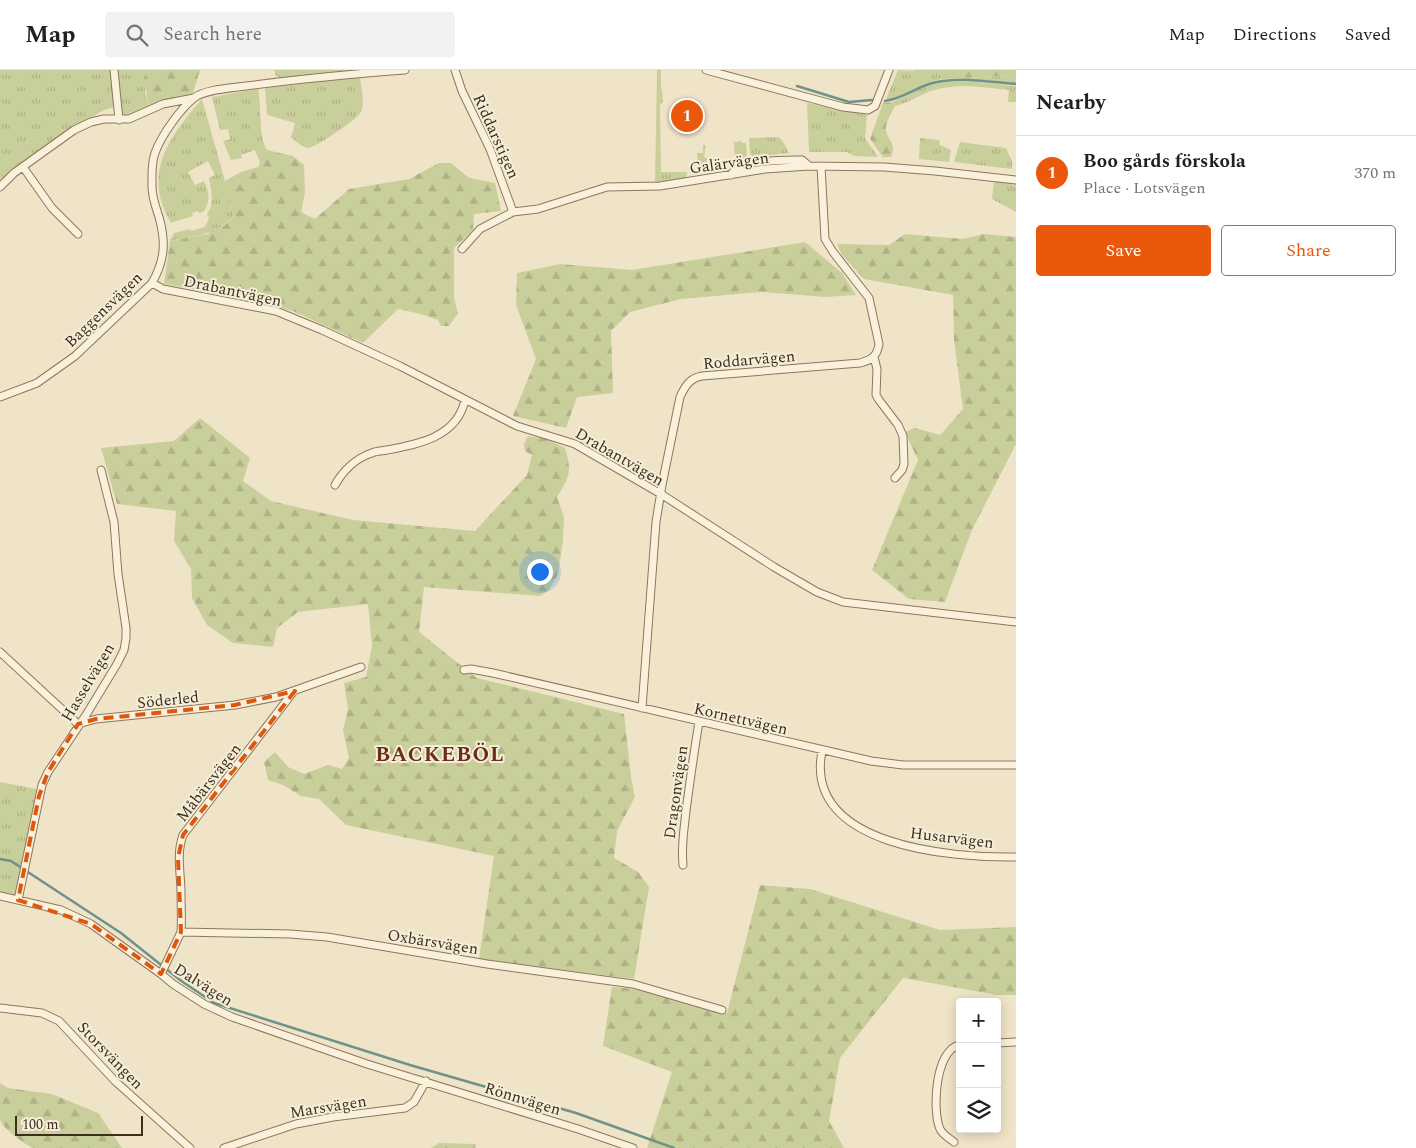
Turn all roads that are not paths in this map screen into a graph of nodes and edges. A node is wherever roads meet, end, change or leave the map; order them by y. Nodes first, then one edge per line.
1 (114, 70) edge
2 (405, 70) edge
3 (455, 70) edge
4 (706, 70) edge
5 (890, 70) edge
6 (194, 98) junction
7 (119, 120) junction
8 (821, 166) junction
9 (23, 168) junction
10 (1016, 180) edge
11 (0, 187) edge
12 (513, 212) junction
13 (78, 234) dead end
14 (462, 249) dead end
15 (152, 283) junction
16 (874, 357) junction
17 (0, 397) edge
18 (465, 400) junction
19 (101, 470) dead end
20 (895, 478) dead end
21 (335, 485) dead end
22 (661, 494) junction
23 (1016, 622) edge
24 (1, 654) edge
25 (361, 667) dead end
26 (464, 670) dead end
27 (295, 691) junction
28 (642, 708) junction
29 (700, 722) junction
30 (78, 724) junction
31 (822, 751) junction
32 (1016, 765) edge
33 (1016, 857) edge
34 (683, 865) dead end
35 (0, 896) edge
36 (18, 900) junction
37 (181, 932) junction
38 (161, 974) junction
39 (0, 1008) edge
40 (722, 1010) dead end
41 (1016, 1042) edge
42 (1001, 1043) edge
43 (956, 1047) edge
44 (405, 1075) joint
45 (426, 1081) junction
46 (954, 1142) dead end
47 (190, 1148) edge
48 (224, 1148) edge
49 (633, 1148) edge

1 - 7 street
2 - 6 street
3 - 12 street, Riddarstigen
4 - 5 street
6 - 7 street
6 - 15 street, Baggensvägen
7 - 9 street
8 - 10 street, Galärvägen
8 - 12 street, Galärvägen
8 - 16 street
9 - 11 street
9 - 13 street
12 - 14 street, Galärvägen
15 - 17 street, Baggensvägen
15 - 18 street, Drabantvägen
16 - 20 street
16 - 22 street, Roddarvägen
18 - 21 street
18 - 22 street, Drabantvägen
19 - 30 street, Hasselvägen
22 - 23 street, Drabantvägen
22 - 28 street, Roddarvägen
24 - 30 street
25 - 27 street, Söderled
26 - 28 street, Kornettvägen
27 - 30 street, Söderled
27 - 37 street, Måbärsvägen
28 - 29 street, Kornettvägen
29 - 31 street, Kornettvägen
29 - 34 street, Dragonvägen
30 - 36 street, Hasselvägen
31 - 32 street, Kornettvägen
31 - 33 street, Husarvägen
35 - 36 street, Dalvägen
36 - 38 street, Dalvägen
37 - 38 street
37 - 40 street, Oxbärsvägen
38 - 44 street, Dalvägen
39 - 47 street, Storsvängen
41 - 42 street
43 - 46 street
44 - 45 street, Rönnvägen
45 - 48 street, Marsvägen
45 - 49 street, Rönnvägen

